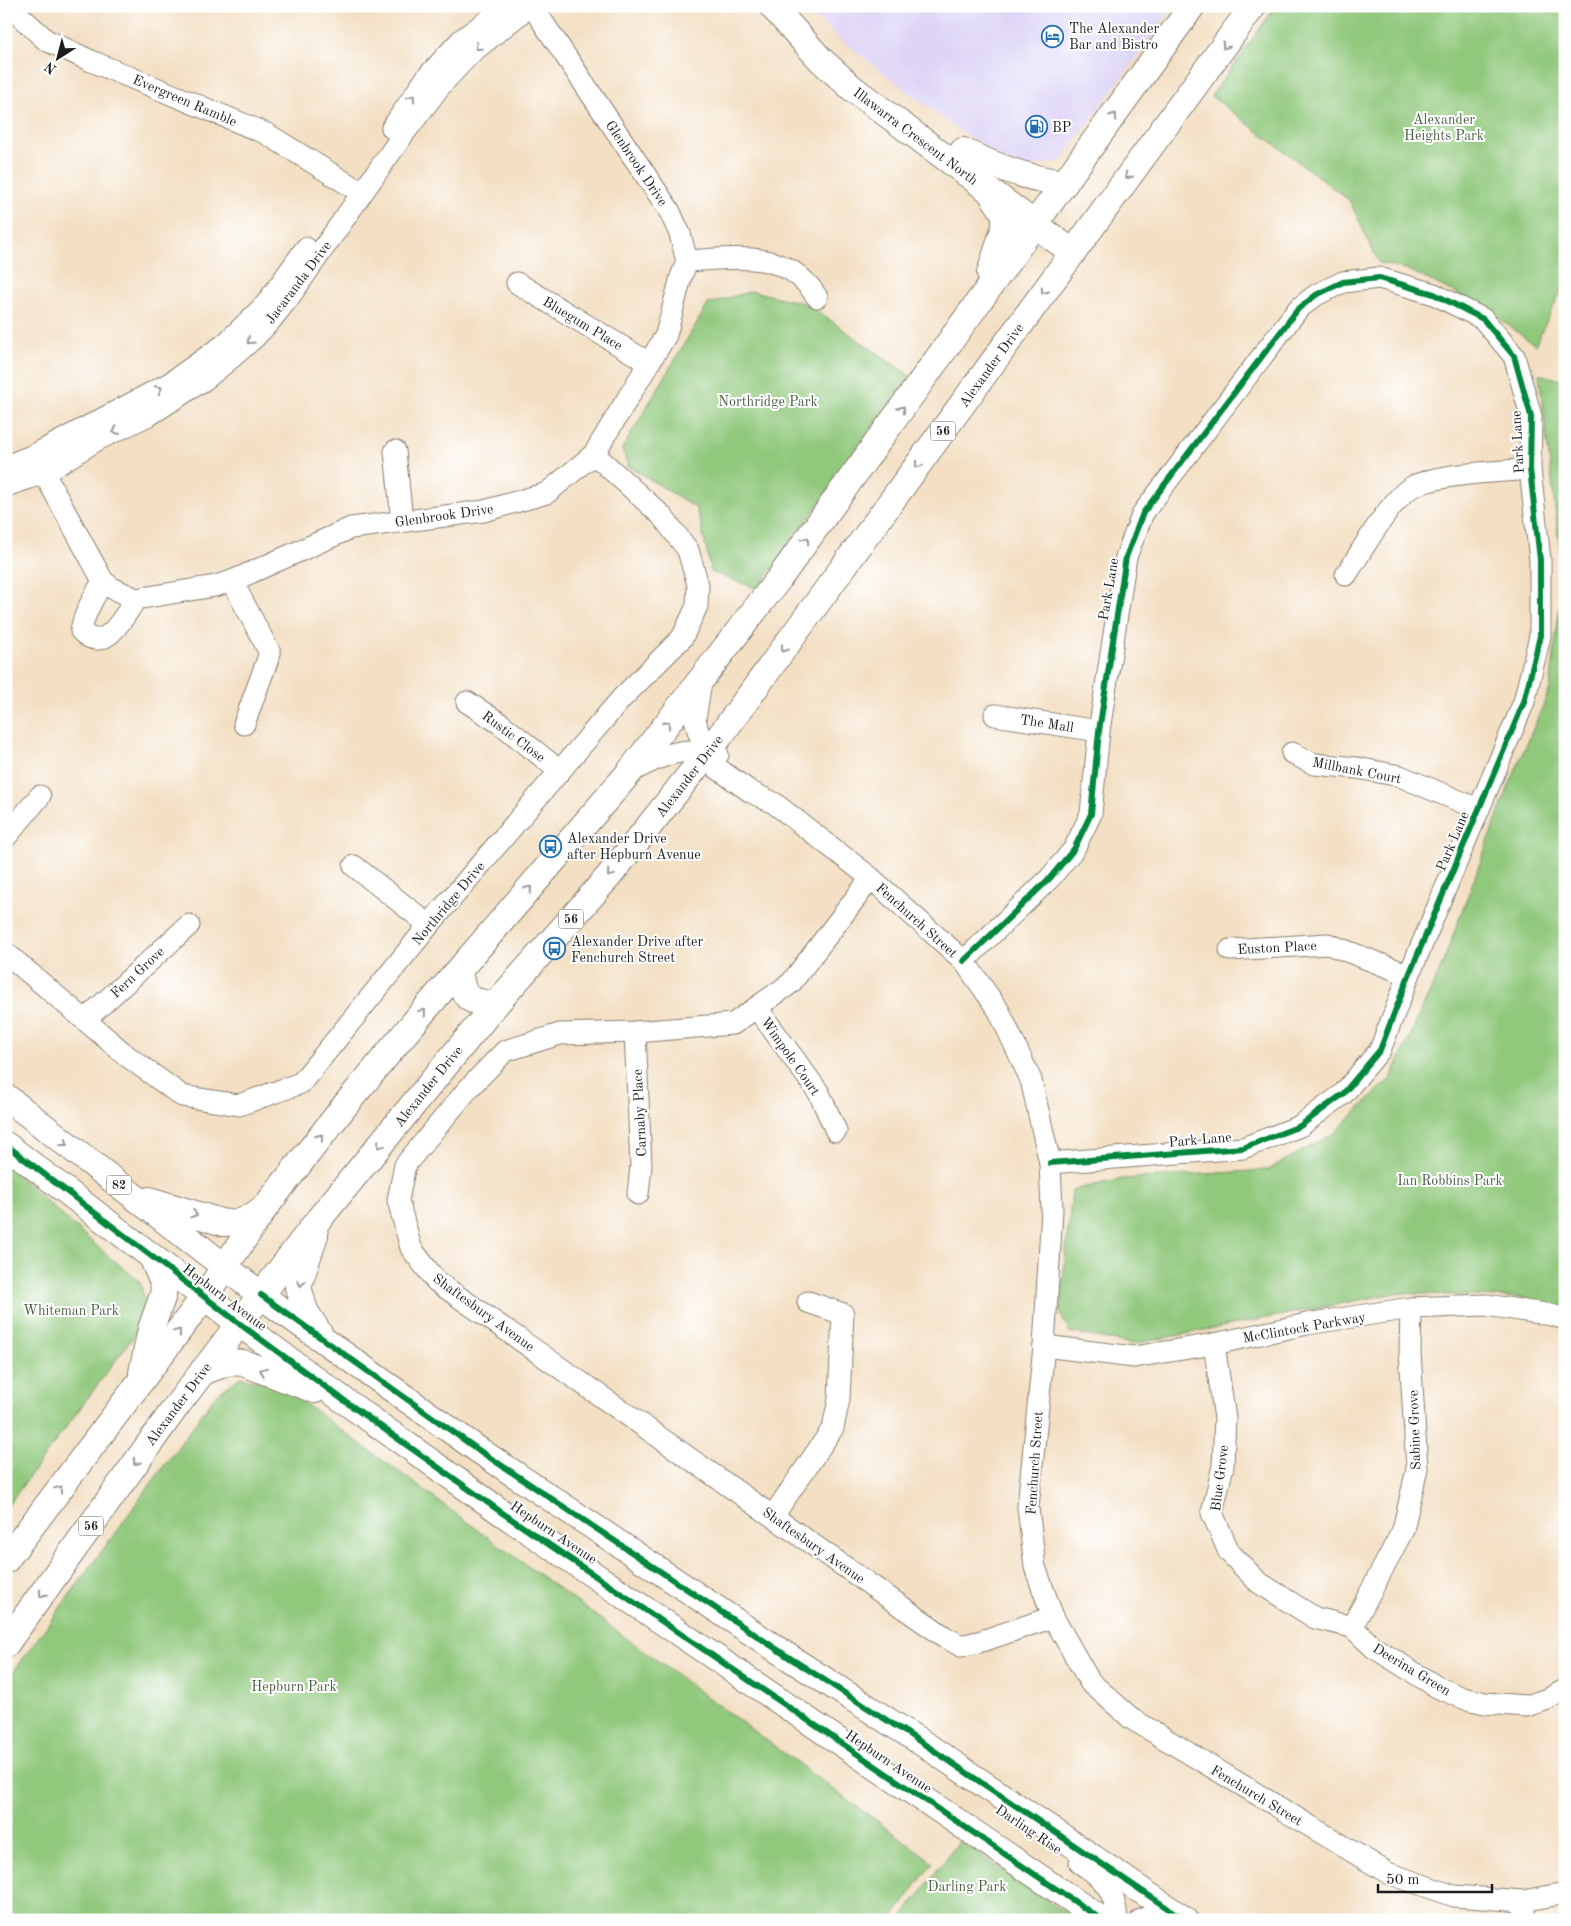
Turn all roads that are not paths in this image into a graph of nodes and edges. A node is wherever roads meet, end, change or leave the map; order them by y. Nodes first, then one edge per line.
1 (8, 6) edge
2 (507, 6) edge
3 (531, 6) edge
4 (772, 6) edge
5 (788, 6) edge
6 (1192, 6) edge
7 (1254, 6) edge
8 (963, 151) junction
9 (1065, 183) junction
10 (357, 190) junction
11 (990, 192) junction
12 (1039, 219) junction
13 (1077, 246) junction
14 (687, 261) junction
15 (517, 283) dead end
16 (817, 297) dead end
17 (979, 302) junction
18 (649, 363) junction
19 (395, 451) dead end
20 (594, 454) junction
21 (39, 464) junction
22 (6, 466) edge
23 (1530, 469) junction
24 (6, 486) edge
25 (402, 521) junction
26 (1346, 575) dead end
27 (103, 581) junction
28 (232, 581) junction
29 (136, 599) junction
30 (701, 679) junction
31 (467, 702) dead end
32 (995, 715) dead end
33 (244, 724) dead end
34 (1099, 731) junction
35 (709, 751) junction
36 (1292, 753) dead end
37 (560, 771) junction
38 (628, 774) junction
39 (40, 796) dead end
40 (1478, 809) junction
41 (6, 837) edge
42 (354, 866) dead end
43 (871, 878) junction
44 (189, 925) dead end
45 (429, 925) junction
46 (1230, 950) dead end
47 (6, 953) edge
48 (964, 961) junction
49 (459, 971) junction
50 (1409, 975) junction
51 (495, 1004) junction
52 (757, 1008) junction
53 (85, 1020) junction
54 (635, 1032) junction
55 (6, 1097) edge
56 (836, 1131) dead end
57 (6, 1146) edge
58 (1050, 1163) junction
59 (638, 1194) dead end
60 (131, 1195) junction
61 (268, 1205) junction
62 (319, 1219) junction
63 (152, 1257) junction
64 (226, 1267) junction
65 (261, 1295) junction
66 (204, 1297) junction
67 (808, 1302) dead end
68 (1411, 1308) junction
69 (1565, 1319) edge
70 (240, 1324) junction
71 (324, 1340) junction
72 (1214, 1344) junction
73 (1044, 1346) junction
74 (202, 1372) junction
75 (139, 1384) junction
76 (342, 1399) junction
77 (773, 1516) junction
78 (6, 1560) edge
79 (1053, 1617) junction
80 (1352, 1627) junction
81 (6, 1644) edge
82 (1565, 1690) edge
83 (927, 1746) junction
84 (1565, 1893) edge
85 (1524, 1910) edge
86 (1176, 1914) edge
87 (1089, 1916) edge
88 (1118, 1920) edge
89 (1141, 1920) edge

1 - 10 street, Evergreen Ramble
10 -> 2 street, Jacaranda Drive
3 -> 10 street, Jacaranda Drive
3 - 14 street, Glenbrook Drive
4 - 11 main road, Illawarra Crescent North
5 - 8 main road, Illawarra Crescent North
9 -> 6 main road
7 -> 13 main road, Alexander Drive / 56
8 - 9 main road
8 - 12 main road, Illawarra Crescent North
9 - 12 main road
10 - 21 street, Jacaranda Drive
11 - 12 main road, Illawarra Crescent North
11 - 17 main road
12 - 13 main road, Illawarra Crescent North
12 - 17 main road
13 -> 35 main road, Alexander Drive / 56
14 - 16 street
14 - 18 street, Glenbrook Drive
15 - 18 street, Bluegum Place
30 -> 17 main road
18 - 20 street, Glenbrook Drive
19 - 25 street
20 - 25 street, Glenbrook Drive
20 - 37 street, Northridge Drive
21 - 22 street, Jacaranda Drive
21 - 24 street, Jacaranda Drive
21 - 27 street
23 - 26 street
23 - 34 street, Park Lane
23 - 40 street, Park Lane
25 - 28 street, Glenbrook Drive
27 - 29 street
27 - 29 street
28 - 29 street, Glenbrook Drive
28 - 33 street
30 - 35 street, Fenchurch Street
38 -> 30 main road
31 - 37 street, Rustic Close
32 - 34 street, The Mall
34 - 48 street, Park Lane
35 - 38 street
35 - 43 street, Fenchurch Street
35 -> 51 main road, Alexander Drive / 56
36 - 40 street, Millbank Court
37 - 45 street, Northridge Drive
49 -> 38 main road
39 - 41 street
40 - 50 street, Park Lane
42 - 45 street
43 - 48 street, Fenchurch Street
43 - 52 street, Shaftesbury Avenue
44 - 53 street, Fern Grove
45 - 53 street, Northridge Drive
46 - 50 street, Euston Place
47 - 53 street, Northridge Drive
48 - 58 street, Fenchurch Street
49 - 51 main road
61 -> 49 main road
50 - 58 street, Park Lane
51 -> 62 main road, Alexander Drive / 56
52 - 54 street, Shaftesbury Avenue
52 - 56 street, Wimpole Court
54 - 59 street, Carnaby Place
54 - 77 street, Shaftesbury Avenue
55 -> 60 main road, Hepburn Avenue / 82
57 - 63 main road, Hepburn Avenue
58 - 73 street, Fenchurch Street
60 -> 61 main road
60 - 64 main road, Hepburn Avenue / 82
61 - 64 main road
62 - 65 main road, Alexander Drive / 56
62 -> 71 main road
63 - 66 main road, Hepburn Avenue
63 - 75 main road
64 - 65 main road, Hepburn Avenue / 82
64 - 66 main road
65 - 70 main road, Alexander Drive / 56
65 - 71 main road, Hepburn Avenue / 82
66 - 70 main road, Hepburn Avenue
75 -> 66 main road
67 - 77 street
68 - 69 street, McClintock Parkway
68 - 72 street, McClintock Parkway
68 - 80 street, Sabine Grove
70 - 74 main road, Alexander Drive / 56
70 - 76 main road, Hepburn Avenue
71 - 83 main road, Hepburn Avenue / 82
72 - 73 street, McClintock Parkway
72 - 80 street, Blue Grove
73 - 79 street, Fenchurch Street
76 -> 74 main road
74 -> 81 main road, Alexander Drive / 56
78 -> 75 main road
76 - 87 main road, Hepburn Avenue
77 - 79 street, Shaftesbury Avenue
79 - 85 street, Fenchurch Street
80 - 82 street, Deerina Green
83 - 86 main road, Hepburn Avenue / 82
83 - 88 street, Darling Rise
84 - 85 street, Fenchurch Street
86 - 89 street

